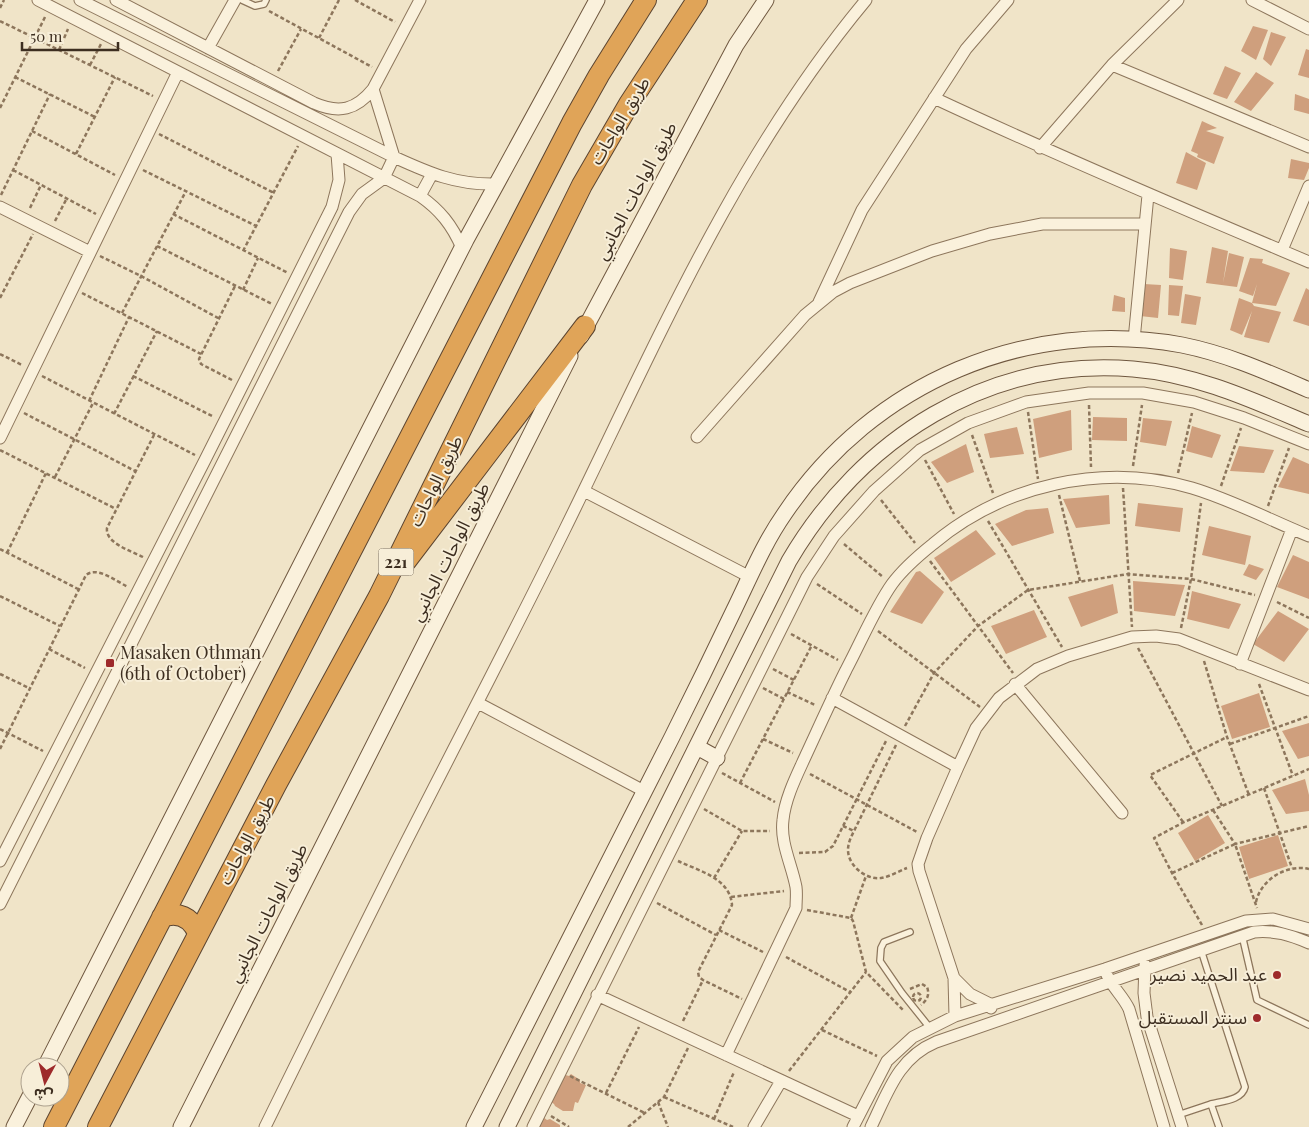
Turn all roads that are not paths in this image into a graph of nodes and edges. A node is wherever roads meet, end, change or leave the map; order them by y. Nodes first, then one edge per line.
1 (38, 0) edge
2 (116, 0) edge
3 (234, 0) edge
4 (242, 0) edge
5 (266, 0) edge
6 (420, 0) edge
7 (597, 0) edge
8 (646, 0) edge
9 (698, 0) edge
10 (766, 0) edge
11 (866, 0) edge
12 (1008, 0) edge
13 (1178, 0) edge
14 (1252, 0) edge
15 (85, 2) edge
16 (77, 20) junction
17 (1309, 29) edge
18 (208, 48) junction
19 (1112, 65) junction
20 (178, 72) junction
21 (373, 90) junction
22 (934, 98) junction
23 (1309, 147) edge
24 (1040, 148) junction
25 (337, 154) junction
26 (394, 157) junction
27 (432, 174) junction
28 (384, 178) junction
29 (496, 184) junction
30 (1309, 186) edge
31 (1148, 195) junction
32 (420, 196) junction
33 (0, 207) edge
34 (1145, 224) junction
35 (462, 248) junction
36 (1282, 250) junction
37 (90, 252) junction
38 (1309, 262) edge
39 (818, 304) junction
40 (586, 326) junction
41 (1134, 340) junction
42 (1309, 390) edge
43 (1309, 424) edge
44 (222, 427) junction
45 (697, 437) dead end
46 (0, 438) edge
47 (234, 439) junction
48 (1309, 444) edge
49 (584, 491) junction
50 (1292, 529) junction
51 (1309, 536) edge
52 (750, 577) junction
53 (379, 596) junction
54 (1240, 664) junction
55 (1018, 683) junction
56 (1309, 690) edge
57 (832, 698) junction
58 (478, 704) junction
59 (697, 747) junction
60 (714, 763) junction
61 (958, 767) junction
62 (644, 791) junction
63 (1122, 813) dead end
64 (0, 861) edge
65 (0, 904) edge
66 (162, 916) junction
67 (1309, 929) edge
68 (910, 932) dead end
69 (198, 933) junction
70 (1242, 936) junction
71 (1309, 943) edge
72 (1201, 950) junction
73 (1143, 956) junction
74 (1105, 969) junction
75 (1146, 969) junction
76 (954, 978) junction
77 (1110, 982) junction
78 (598, 995) junction
79 (990, 1004) junction
80 (955, 1016) junction
81 (995, 1020) junction
82 (1309, 1025) edge
83 (930, 1028) junction
84 (726, 1055) junction
85 (50, 1057) edge
86 (781, 1081) junction
87 (1211, 1104) junction
88 (24, 1107) edge
89 (1178, 1115) junction
90 (855, 1122) edge
91 (14, 1127) edge
92 (54, 1127) edge
93 (98, 1127) edge
94 (181, 1127) edge
95 (265, 1127) edge
96 (474, 1127) edge
97 (507, 1127) edge
98 (532, 1127) edge
99 (754, 1127) edge
100 (871, 1127) edge
101 (1164, 1127) edge
102 (1182, 1127) edge
103 (1219, 1127) edge

1 - 16 street
2 - 18 street
3 - 18 street
4 - 5 lane
6 - 21 street
7 - 29 street
8 - 66 highway, 221
9 - 53 highway, طريق الواحات / 221
10 - 40 street, طريق الواحات الجانبي
11 - 49 street
12 - 22 street
13 - 19 street
14 - 17 street
15 - 16 street
15 - 26 street
16 - 20 street
18 - 21 street
19 - 23 street
19 - 24 street
20 - 25 street
20 - 37 street
21 - 26 street
22 - 24 street
22 - 39 street
24 - 31 street
25 - 28 street
25 - 44 street
26 - 27 street
26 - 28 street
27 - 29 street
27 - 32 street
28 - 32 street
28 - 47 street
29 - 35 street
30 - 36 street
31 - 34 street
31 - 36 street
32 - 35 street
33 - 37 street
34 - 39 street
34 - 41 street
35 - 85 street
36 - 38 street
37 - 46 street
39 - 45 street
40 - 53 highway
40 - 94 street, طريق الواحات الجانبي
41 - 42 street
41 - 52 street
43 - 59 street
44 - 47 street
44 - 64 street
47 - 65 street
48 - 60 street
49 - 52 street
49 - 58 street
50 - 51 street
50 - 54 street
50 - 57 street
52 - 62 street
53 - 69 highway, طريق الواحات / 221
54 - 55 street
54 - 56 street
55 - 61 street
55 - 63 street
57 - 61 street
57 - 84 street
58 - 62 street
58 - 95 street
59 - 60 street
59 - 97 street
60 - 78 street
61 - 76 street
62 - 96 street
66 - 69 highway
66 - 92 highway, 221
67 - 73 street
68 - 83 lane
69 - 93 highway, طريق الواحات / 221
70 - 71 street
70 - 72 street
70 - 82 lane
72 - 75 street
72 - 87 lane
73 - 74 street
73 - 75 street
74 - 77 street
74 - 79 street
75 - 77 street
75 - 89 street
76 - 79 street
76 - 80 street
77 - 81 street
77 - 101 street
78 - 84 street
78 - 98 street
79 - 80 street
79 - 81 street
80 - 83 street
81 - 100 street
83 - 90 street
84 - 86 street
86 - 90 street
86 - 99 street
87 - 89 lane
87 - 103 lane
88 - 91 street
89 - 102 street

